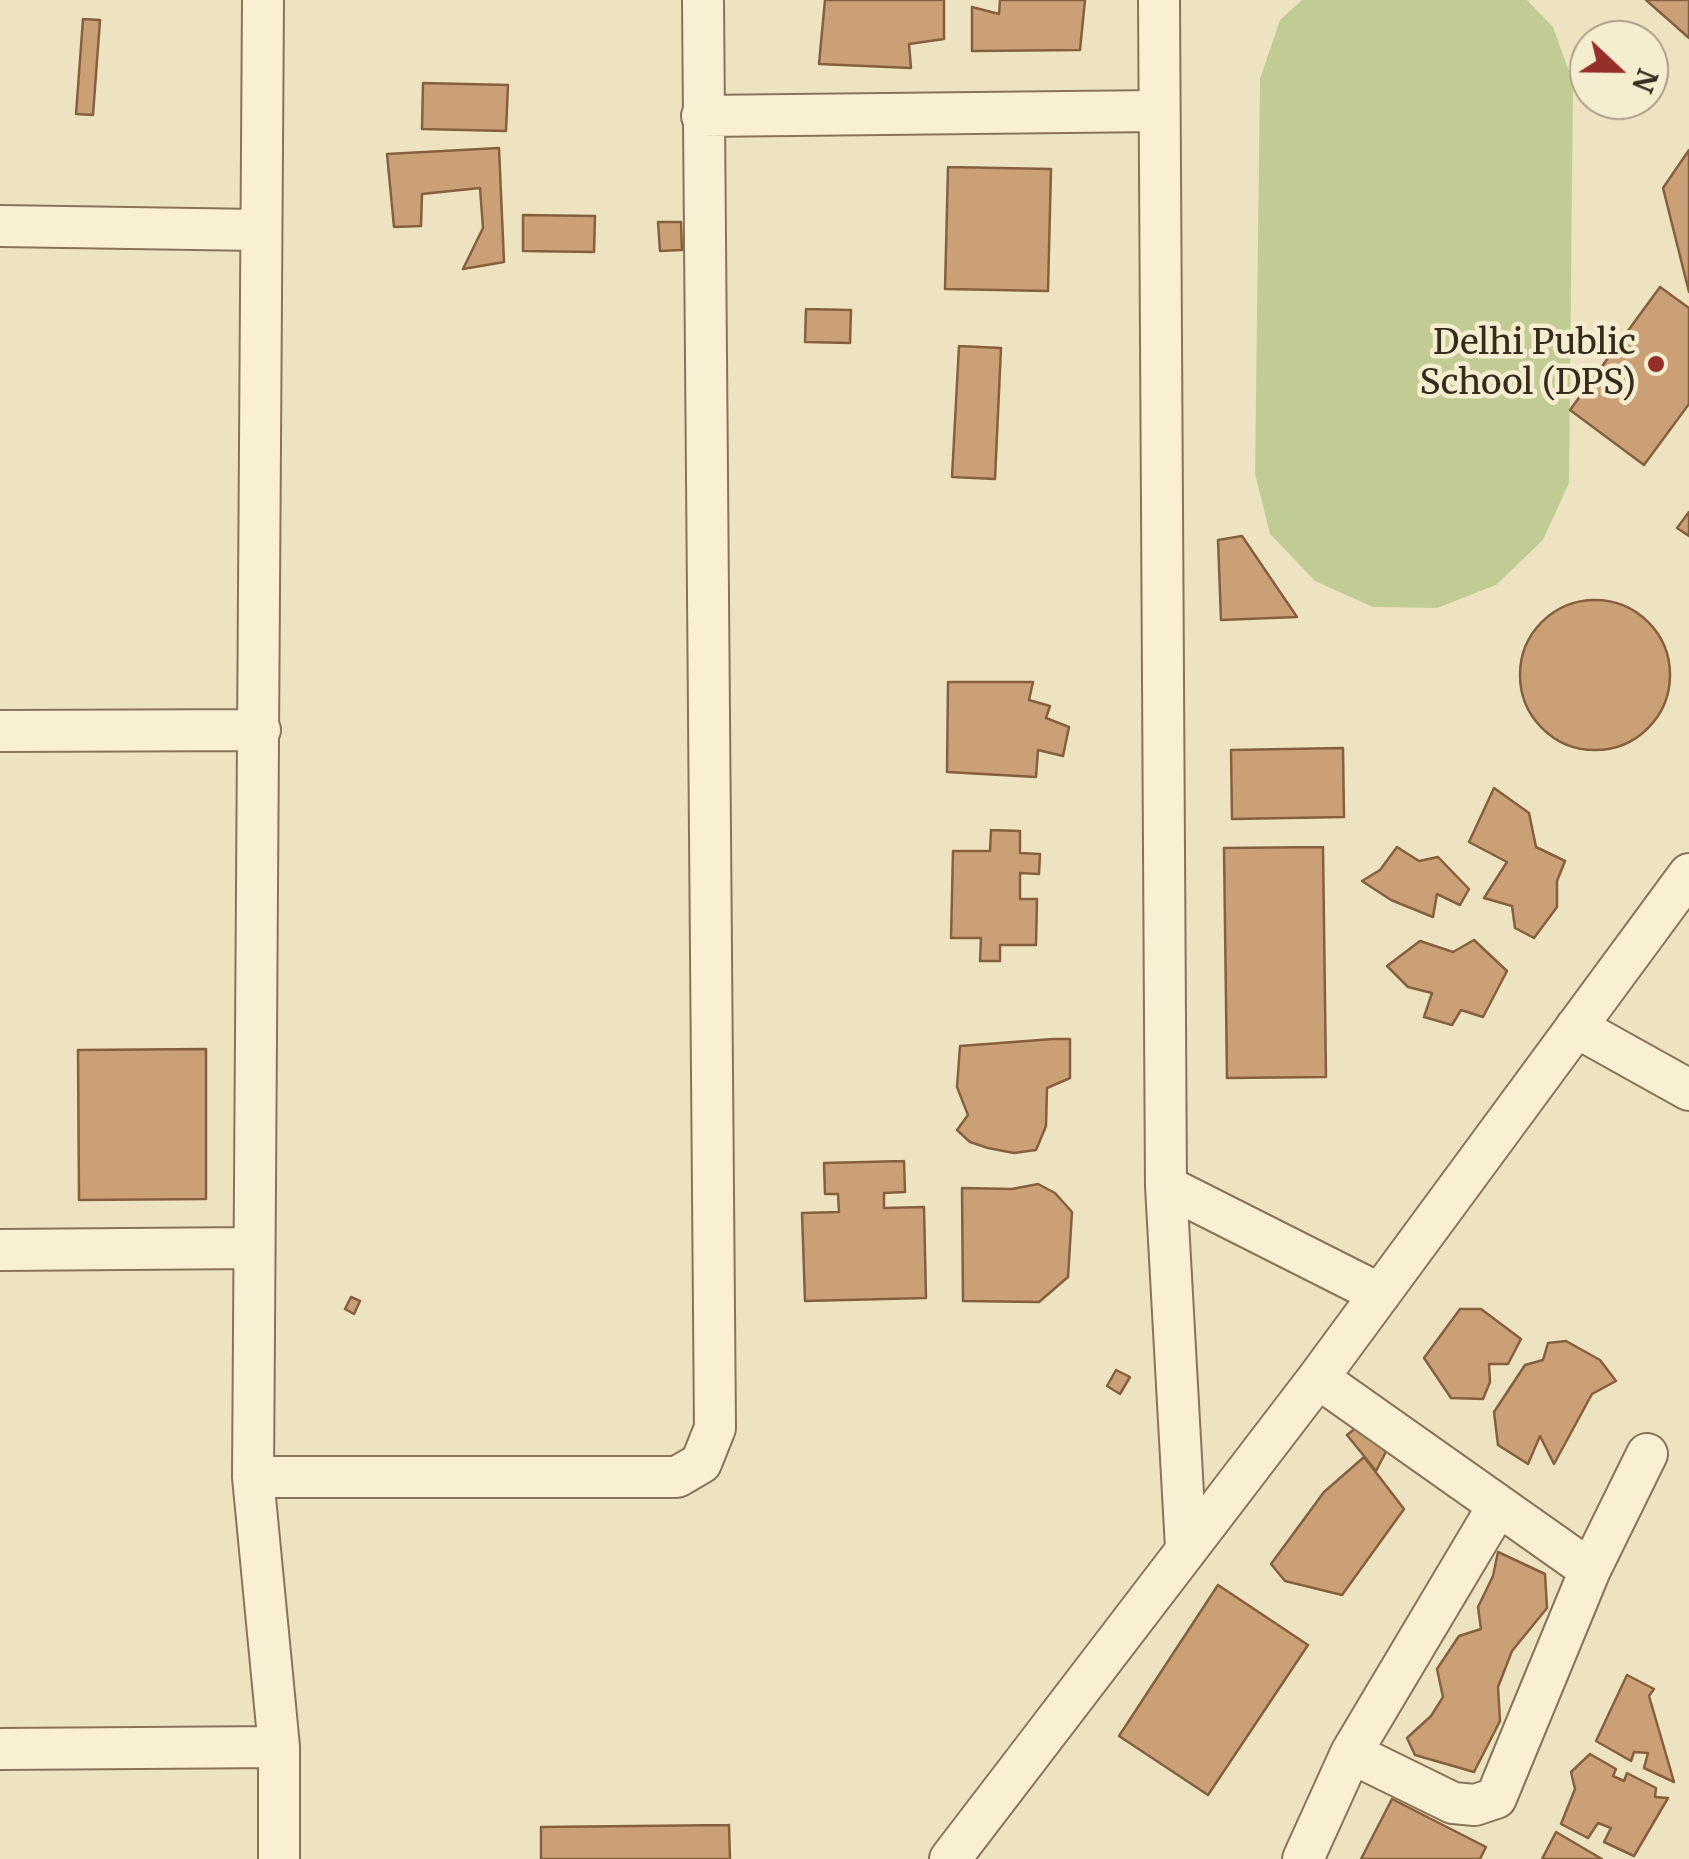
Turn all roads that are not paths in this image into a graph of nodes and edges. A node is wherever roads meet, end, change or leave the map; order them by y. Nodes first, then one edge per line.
1 (263, 0) edge
2 (702, 0) edge
3 (1159, 0) edge
4 (1158, 111) junction
5 (702, 116) junction
6 (0, 226) edge
7 (259, 230) junction
8 (260, 730) junction
9 (0, 731) edge
10 (1689, 874) edge
11 (1576, 1027) junction
12 (1689, 1090) edge
13 (1166, 1186) junction
14 (252, 1248) junction
15 (0, 1250) edge
16 (1380, 1294) junction
17 (1318, 1378) junction
18 (1647, 1454) dead end
19 (253, 1477) junction
20 (1498, 1506) junction
21 (1186, 1548) junction
22 (1590, 1570) junction
23 (279, 1746) junction
24 (0, 1749) edge
25 (1351, 1753) junction
26 (279, 1859) edge
27 (950, 1859) edge
28 (1303, 1859) edge

1 - 7 street
2 - 5 street
3 - 4 street
4 - 5 street
4 - 13 street
5 - 19 street
6 - 7 street
7 - 8 street
8 - 9 street
8 - 14 street
10 - 11 street
11 - 12 street
11 - 16 street
13 - 16 street
13 - 21 street
14 - 15 street
14 - 19 street
16 - 17 street
17 - 20 street
17 - 21 street
18 - 22 street
19 - 23 street
20 - 22 street
20 - 25 street
21 - 27 street
22 - 25 street
23 - 24 street
23 - 26 street
25 - 28 street

